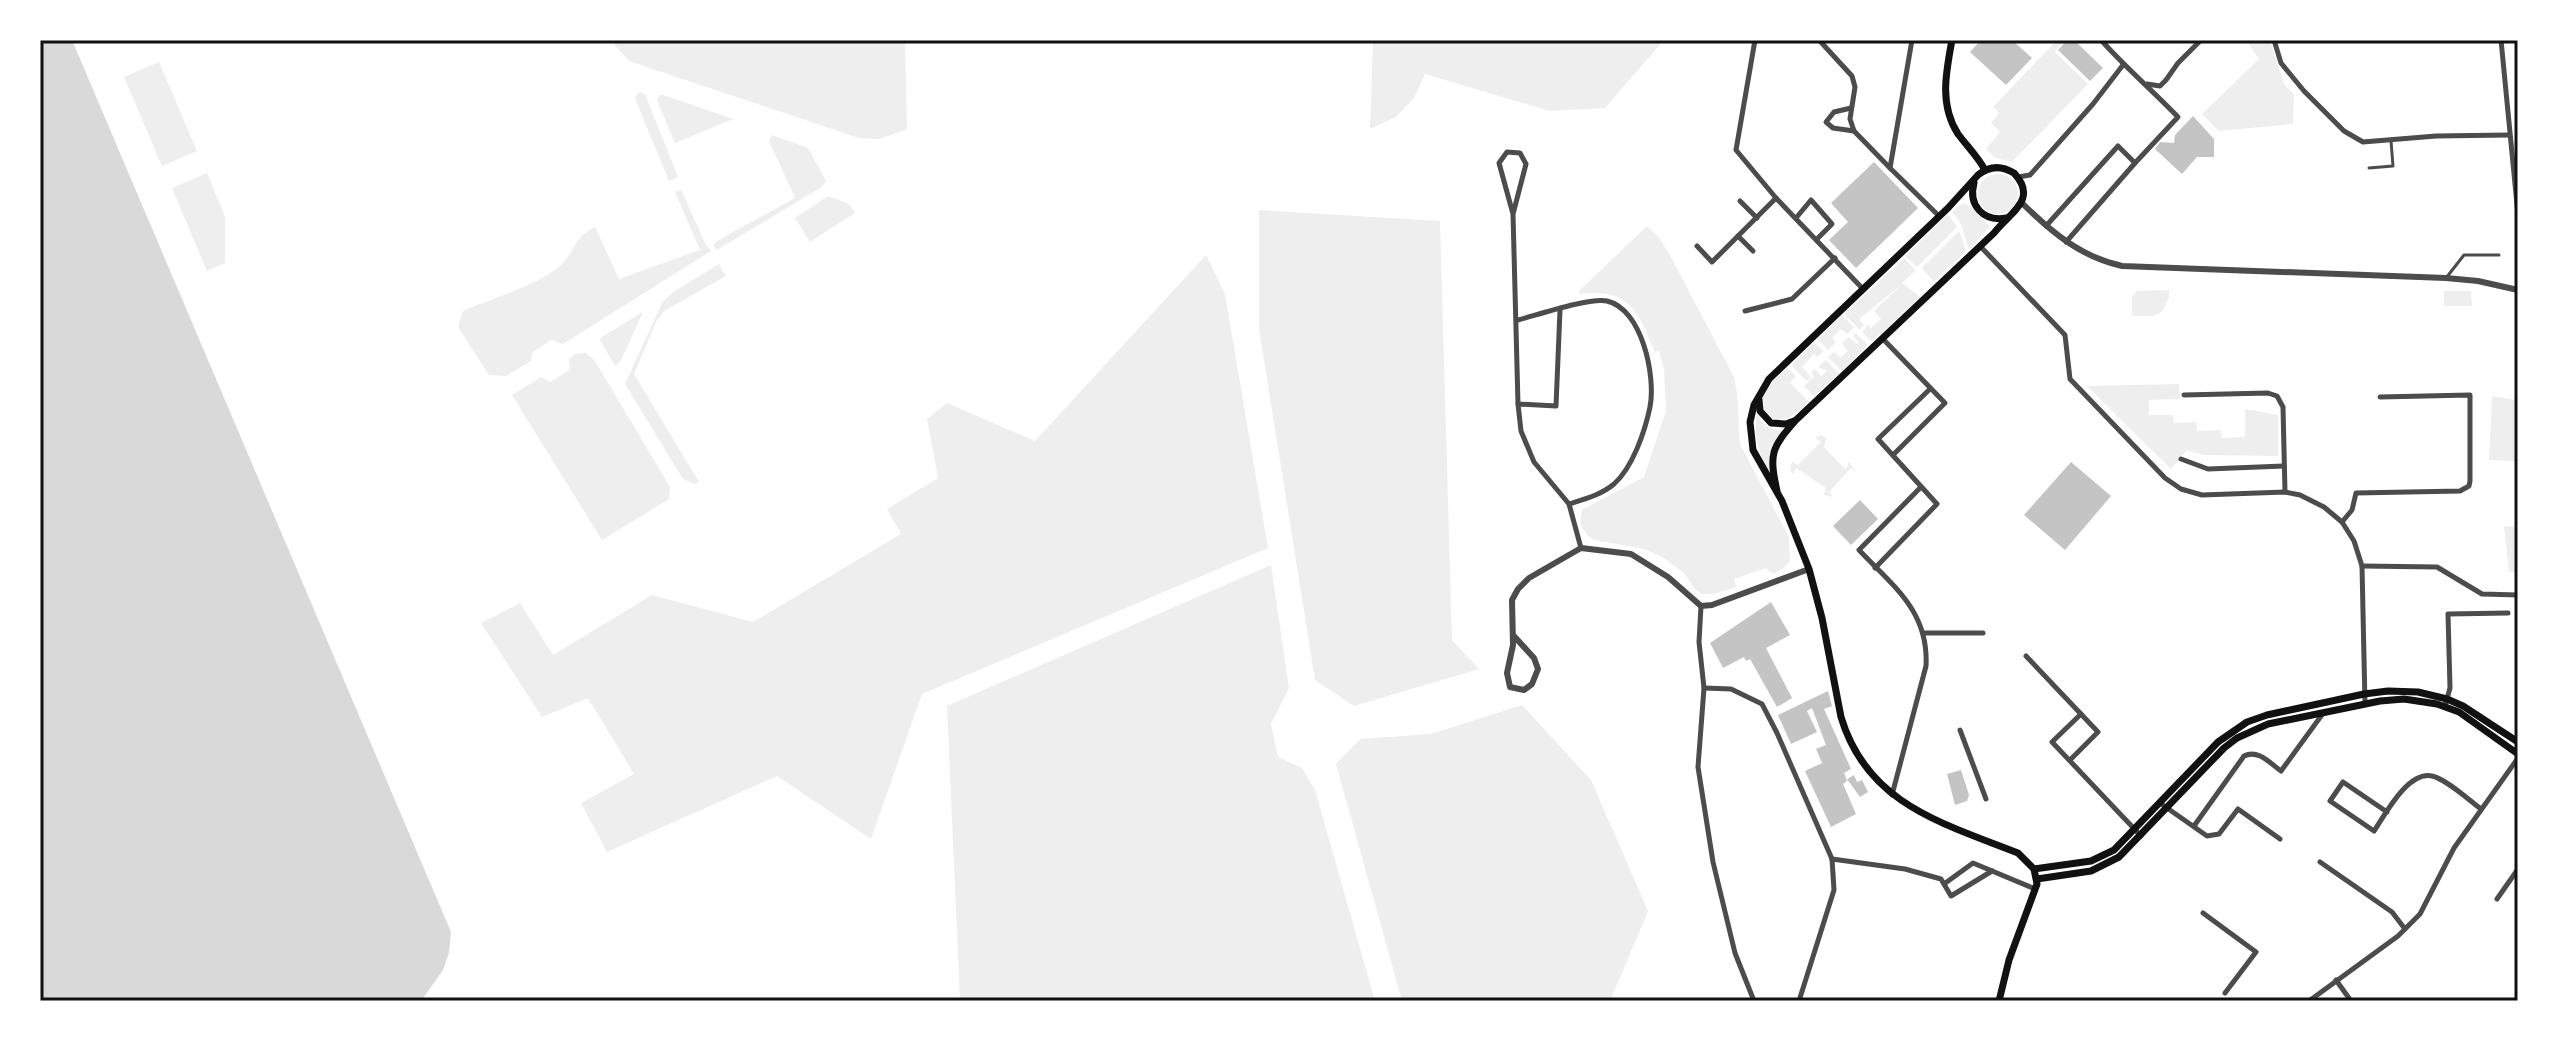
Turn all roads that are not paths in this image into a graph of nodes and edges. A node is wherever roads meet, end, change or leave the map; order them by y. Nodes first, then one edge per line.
1 (1755, 40) edge
2 (1819, 40) edge
3 (1912, 40) edge
4 (1952, 40) edge
5 (2101, 40) edge
6 (2201, 40) edge
7 (2274, 40) edge
8 (2501, 40) edge
9 (2123, 65) junction
10 (2146, 84) junction
11 (1851, 108) junction
12 (1854, 131) junction
13 (2509, 135) junction
14 (2391, 140) junction
15 (2135, 163) junction
16 (1890, 168) junction
17 (2369, 168) dead end
18 (1985, 170) junction
19 (2018, 177) junction
20 (1975, 181) junction
21 (1776, 198) junction
22 (1740, 201) dead end
23 (2022, 203) junction
24 (1513, 214) junction
25 (2518, 215) edge
26 (1939, 216) junction
27 (1757, 218) junction
28 (1796, 218) junction
29 (2006, 218) junction
30 (2046, 226) junction
31 (1738, 236) junction
32 (1817, 239) junction
33 (2066, 242) junction
34 (1697, 246) dead end
35 (1980, 246) junction
36 (1753, 251) dead end
37 (2499, 255) dead end
38 (1835, 258) junction
39 (2446, 278) junction
40 (1863, 289) junction
41 (2518, 290) edge
42 (1560, 310) junction
43 (1745, 311) dead end
44 (1517, 320) junction
45 (1882, 338) junction
46 (1930, 389) junction
47 (1761, 390) junction
48 (2184, 395) dead end
49 (2380, 397) dead end
50 (1518, 404) junction
51 (1796, 420) junction
52 (1893, 455) junction
53 (2181, 459) dead end
54 (2284, 466) junction
55 (1921, 487) junction
56 (1777, 491) junction
57 (2285, 492) junction
58 (1569, 504) junction
59 (2342, 522) junction
60 (1581, 548) junction
61 (2362, 566) junction
62 (1875, 568) junction
63 (1809, 569) junction
64 (2518, 595) edge
65 (1701, 606) junction
66 (2508, 613) dead end
67 (1924, 633) junction
68 (1983, 633) dead end
69 (1513, 635) junction
70 (2026, 656) dead end
71 (1704, 688) junction
72 (2364, 694) junction
73 (2446, 703) junction
74 (2365, 704) junction
75 (2325, 711) junction
76 (2081, 714) junction
77 (1960, 730) dead end
78 (2518, 742) edge
79 (2518, 756) edge
80 (2070, 760) junction
81 (1892, 795) junction
82 (1986, 799) dead end
83 (2163, 806) junction
84 (2481, 809) junction
85 (2387, 812) junction
86 (2194, 826) junction
87 (2138, 833) junction
88 (2280, 839) dead end
89 (1832, 859) junction
90 (2320, 862) dead end
91 (2034, 869) junction
92 (2518, 869) edge
93 (1992, 871) junction
94 (2037, 879) junction
95 (1944, 884) junction
96 (2036, 889) junction
97 (2497, 899) dead end
98 (2203, 913) dead end
99 (2405, 929) junction
100 (2336, 980) junction
101 (2225, 993) dead end
102 (1754, 1001) edge
103 (1799, 1001) edge
104 (1999, 1001) edge
105 (2309, 1001) edge
106 (2351, 1001) edge

1 - 21 street
2 - 11 street
3 - 16 street
4 - 18 main road
5 - 9 street
6 - 10 street
7 - 14 street
8 - 13 street
9 - 10 street
9 - 19 street
10 - 15 street
11 - 12 street
11 - 12 street
12 - 16 street
13 - 14 street
13 - 25 street
14 - 17 lane
15 - 30 street
15 - 33 street
16 - 26 street
18 - 19 main road
18 - 20 main road
19 - 23 main road
20 - 26 main road
20 - 29 main road
21 - 27 street
21 - 28 street
22 - 27 street
23 - 29 main road
23 - 30 street
24 - 24 street
24 - 44 street
26 - 40 main road
27 - 31 street
28 - 32 street
28 - 32 street
29 - 35 main road
30 - 33 street
31 - 34 street
31 - 36 street
32 - 38 street
33 - 39 street
35 - 45 main road
35 - 57 street
37 - 39 lane
38 - 40 street
38 - 43 street
39 - 41 street
40 - 47 main road
42 - 44 street
42 - 50 street
42 - 58 street
44 - 50 street
45 - 46 street
45 - 51 main road
46 - 52 street
46 - 52 street
47 - 51 main road
47 - 56 main road
48 - 54 street
49 - 59 street
50 - 58 street
51 - 56 main road
52 - 55 street
53 - 54 street
54 - 57 street
55 - 62 street
55 - 62 street
56 - 63 main road
57 - 59 street
58 - 60 street
59 - 61 street
60 - 65 street
60 - 69 street
61 - 64 street
61 - 72 street
62 - 67 street
63 - 65 street
63 - 81 main road
65 - 71 street
66 - 73 street
67 - 68 street
67 - 81 street
69 - 69 street
70 - 76 street
71 - 89 street
71 - 102 street
72 - 73 main road
72 - 74 street
72 - 83 main road
73 - 74 main road
73 - 78 main road
73 - 79 main road
74 - 75 main road
75 - 83 main road
75 - 86 street
76 - 80 street
76 - 80 street
77 - 82 street
79 - 84 street
80 - 87 street
81 - 91 main road
83 - 86 street
83 - 87 main road
84 - 85 street
84 - 99 street
85 - 85 street
86 - 88 street
87 - 91 main road
87 - 94 main road
89 - 95 street
89 - 103 street
90 - 99 street
91 - 94 main road
92 - 97 street
93 - 95 street
93 - 95 street
93 - 96 street
94 - 96 main road
96 - 104 main road
98 - 101 street
99 - 100 street
100 - 105 street
100 - 106 street

